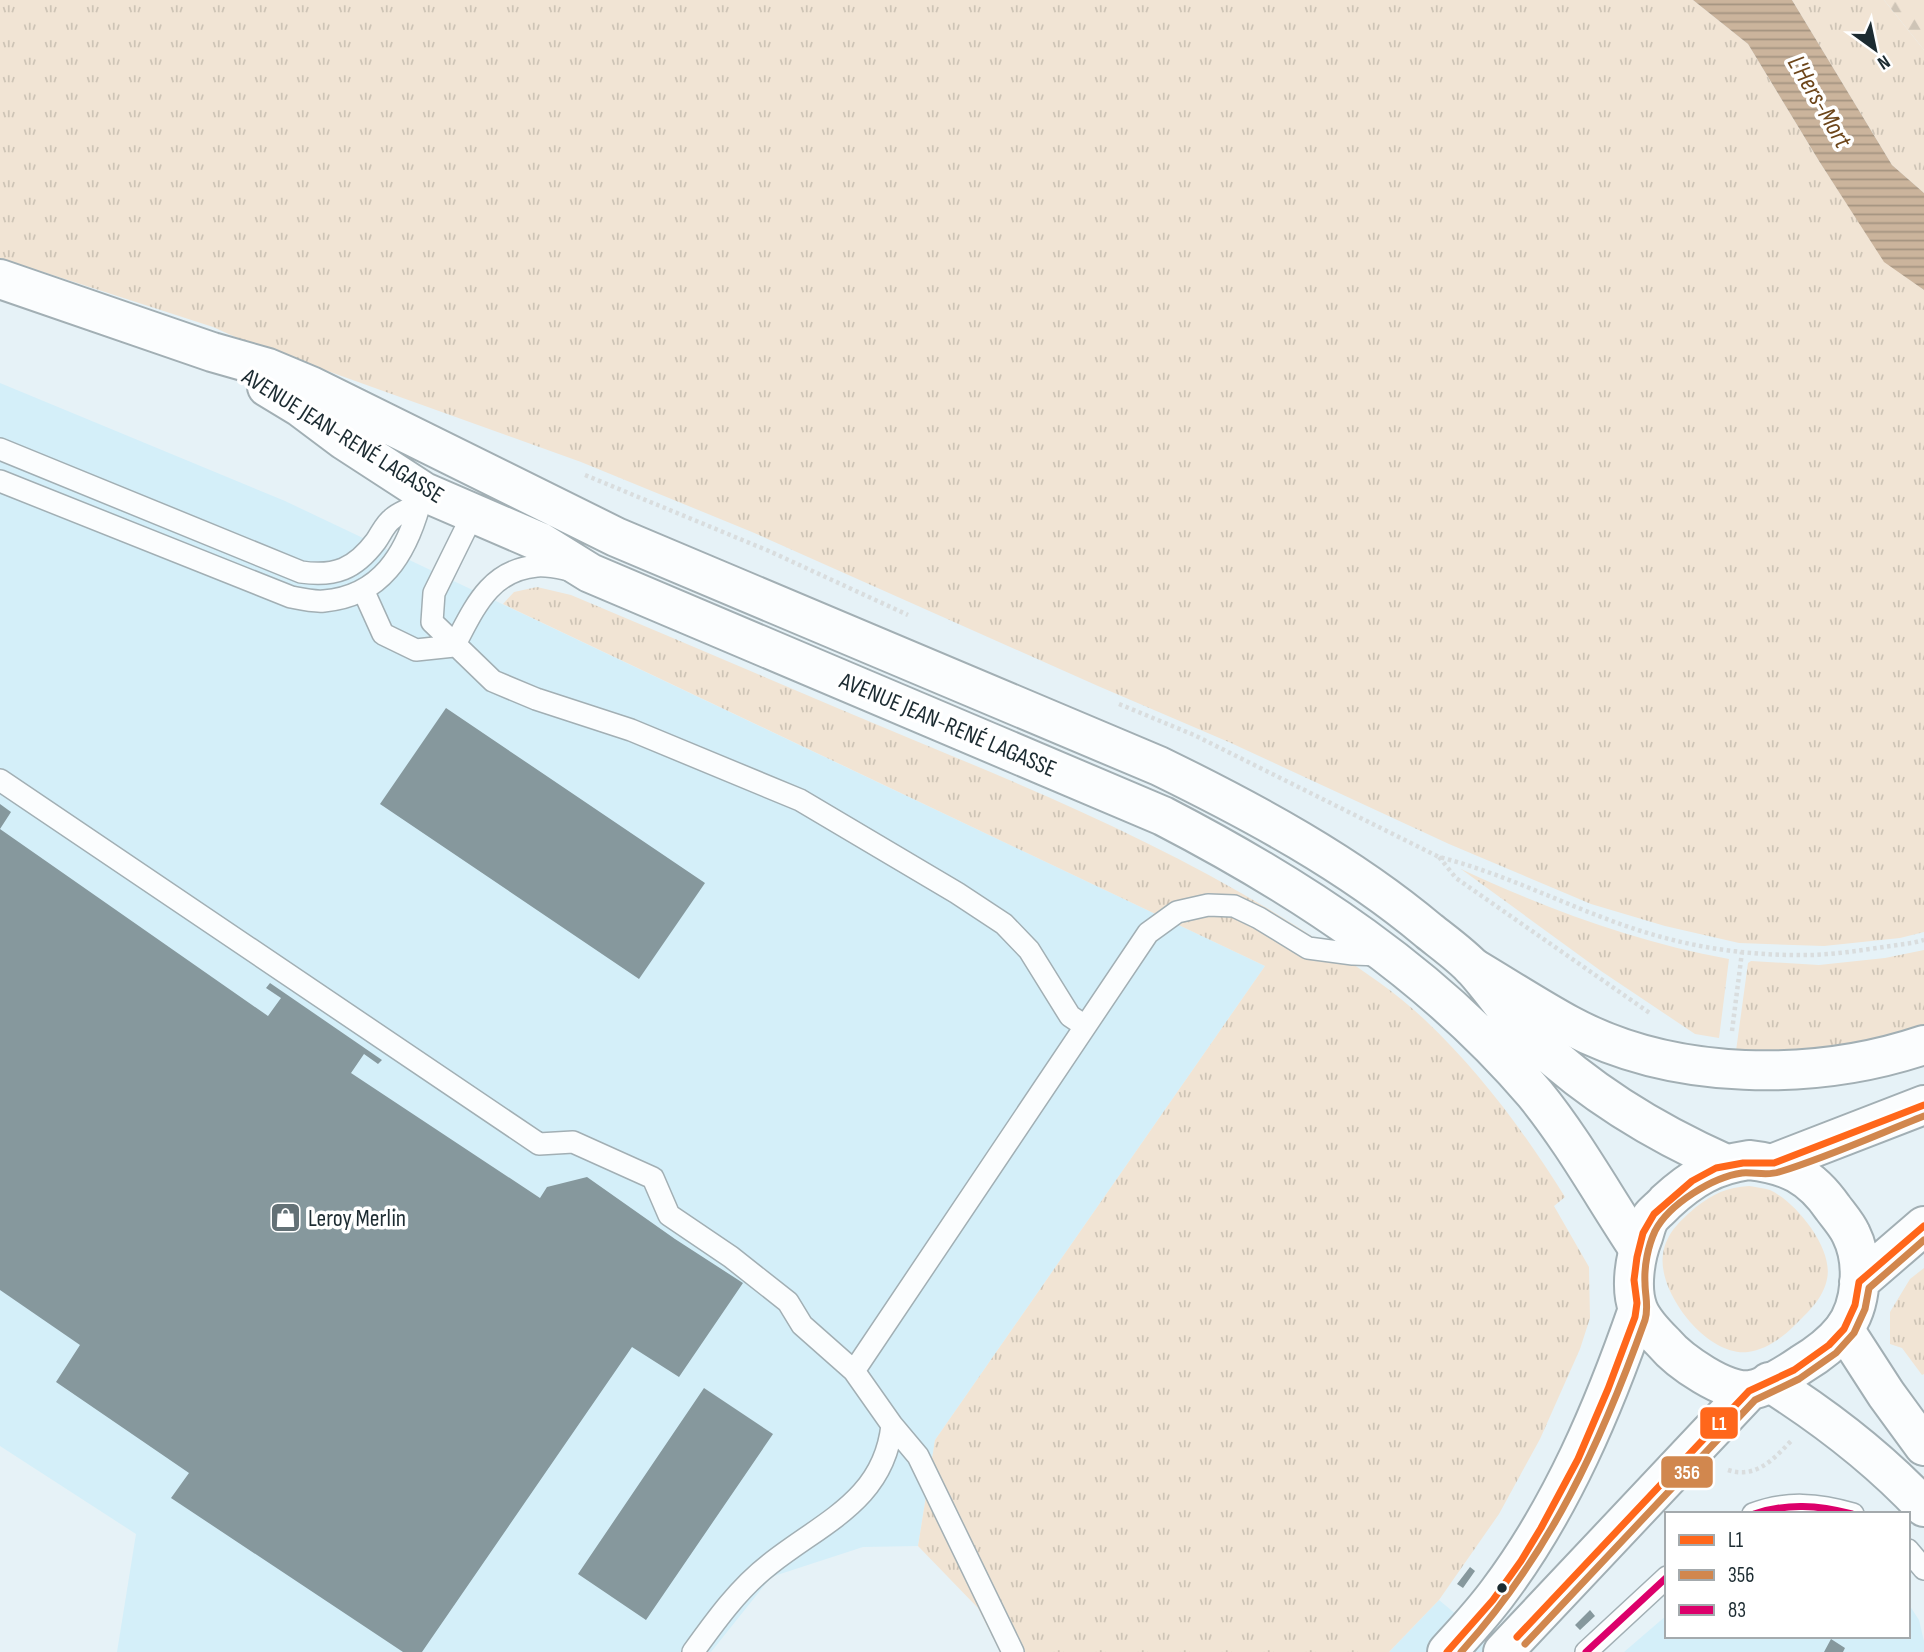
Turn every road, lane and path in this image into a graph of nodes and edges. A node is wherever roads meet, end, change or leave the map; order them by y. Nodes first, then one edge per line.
1 (0, 279) edge
2 (212, 352) junction
3 (0, 449) edge
4 (446, 453) junction
5 (583, 475) dead end
6 (0, 481) edge
7 (422, 497) junction
8 (473, 514) junction
9 (590, 573) junction
10 (364, 592) junction
11 (912, 617) dead end
12 (454, 646) junction
13 (1117, 703) dead end
14 (0, 780) edge
15 (1439, 857) junction
16 (1924, 940) edge
17 (1742, 952) junction
18 (1389, 955) junction
19 (1472, 967) junction
20 (1656, 1017) dead end
21 (1085, 1026) junction
22 (1731, 1039) dead end
23 (1924, 1045) edge
24 (1924, 1105) edge
25 (1774, 1163) junction
26 (1726, 1164) junction
27 (1924, 1226) edge
28 (1638, 1248) junction
29 (1860, 1282) junction
30 (1638, 1309) junction
31 (1844, 1329) junction
32 (854, 1371) junction
33 (1759, 1387) junction
34 (892, 1425) junction
35 (1799, 1433) dead end
36 (1924, 1446) edge
37 (1721, 1466) dead end
38 (1924, 1507) edge
39 (1758, 1512) edge
40 (1843, 1512) edge
41 (1910, 1552) edge
42 (1924, 1569) edge
43 (1665, 1579) edge
44 (693, 1652) edge
45 (1013, 1652) edge
46 (1447, 1652) edge
47 (1503, 1652) edge
48 (1586, 1652) edge

1 - 2 street, AVENUE JEAN-RENÉ LAGASSE
2 - 4 street, AVENUE JEAN-RENÉ LAGASSE
2 - 7 street, AVENUE JEAN-RENÉ LAGASSE
3 - 7 lane
4 - 7 street
4 - 19 street, AVENUE JEAN-RENÉ LAGASSE
5 - 11 path
6 - 10 lane
7 - 8 street, AVENUE JEAN-RENÉ LAGASSE
7 - 10 lane
8 - 9 street, AVENUE JEAN-RENÉ LAGASSE
8 - 12 lane
9 - 12 lane
9 - 18 street, AVENUE JEAN-RENÉ LAGASSE
10 - 12 lane
12 - 21 lane
13 - 15 path
14 - 32 lane
15 - 17 path
15 - 20 path
16 - 17 path
17 - 22 path
18 - 21 lane
18 - 28 street, AVENUE JEAN-RENÉ LAGASSE
19 - 23 street
19 - 26 street
21 - 32 lane
24 - 25 street
25 - 26 street
25 - 29 street
26 - 28 street
27 - 29 street
28 - 30 street
29 - 31 street
30 - 33 street
30 - 46 street
31 - 33 street
31 - 36 street
32 - 34 lane
33 - 38 street
33 - 47 street
34 - 44 lane
34 - 45 lane
35 - 37 path
39 - 40 lane
41 - 42 lane
43 - 48 lane

